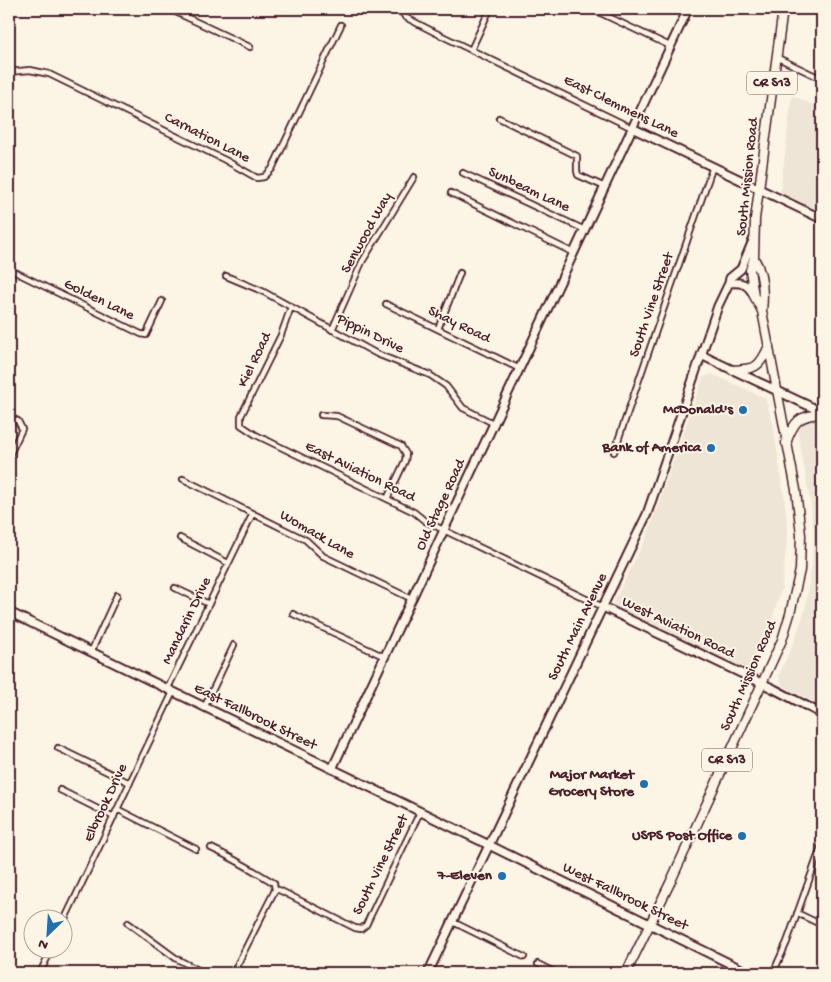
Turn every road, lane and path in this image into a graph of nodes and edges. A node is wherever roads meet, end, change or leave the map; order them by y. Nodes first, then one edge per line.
1 (169, 9) edge
2 (400, 9) edge
3 (490, 9) edge
4 (592, 9) edge
5 (688, 9) edge
6 (783, 9) edge
7 (342, 25) dead end
8 (670, 46) junction
9 (250, 47) dead end
10 (471, 50) junction
11 (776, 57) junction
12 (9, 72) edge
13 (822, 79) edge
14 (499, 118) dead end
15 (632, 128) junction
16 (713, 166) junction
17 (463, 173) dead end
18 (414, 176) dead end
19 (605, 187) junction
20 (759, 188) junction
21 (451, 193) dead end
22 (822, 219) edge
23 (585, 230) junction
24 (754, 237) junction
25 (574, 253) junction
26 (754, 258) junction
27 (9, 269) edge
28 (460, 274) dead end
29 (226, 276) dead end
30 (729, 283) junction
31 (754, 296) junction
32 (162, 301) dead end
33 (386, 304) dead end
34 (291, 307) junction
35 (762, 311) junction
36 (438, 329) junction
37 (332, 330) junction
38 (769, 346) junction
39 (701, 356) junction
40 (520, 369) junction
41 (732, 370) junction
42 (776, 390) junction
43 (822, 413) edge
44 (321, 415) dead end
45 (9, 418) edge
46 (495, 424) junction
47 (241, 425) joint
48 (786, 443) junction
49 (614, 452) dead end
50 (9, 456) edge
51 (183, 479) dead end
52 (387, 498) junction
53 (253, 513) junction
54 (444, 530) junction
55 (180, 538) dead end
56 (228, 563) junction
57 (175, 588) dead end
58 (117, 595) dead end
59 (412, 599) junction
60 (209, 604) junction
61 (602, 607) junction
62 (9, 612) edge
63 (293, 614) dead end
64 (234, 645) dead end
65 (90, 652) junction
66 (385, 657) junction
67 (763, 683) junction
68 (170, 691) junction
69 (204, 708) junction
70 (819, 709) edge
71 (822, 714) edge
72 (58, 748) dead end
73 (332, 769) junction
74 (130, 783) junction
75 (60, 790) dead end
76 (117, 809) junction
77 (420, 812) junction
78 (114, 817) junction
79 (489, 845) junction
80 (211, 848) dead end
81 (821, 848) edge
82 (196, 849) dead end
83 (275, 890) junction
84 (69, 910) edge
85 (797, 913) junction
86 (453, 922) junction
87 (128, 923) dead end
88 (650, 924) junction
89 (822, 925) edge
90 (524, 957) dead end
91 (46, 960) edge
92 (538, 964) dead end
93 (40, 973) edge
94 (204, 973) edge
95 (233, 973) edge
96 (428, 973) edge
97 (556, 973) edge
98 (626, 973) edge
99 (749, 973) edge
100 (773, 973) edge

1 - 9 street
2 - 10 street, East Clemmens Lane
3 - 10 street
4 - 8 street
5 - 8 main road, Old Stage Road
6 - 11 main road, South Mission Road / CR S13
7 - 12 street, Carnation Lane
8 - 15 main road, Old Stage Road
10 - 15 street, East Clemmens Lane
11 - 13 street
11 - 20 main road, South Mission Road / CR S13
14 - 19 street
15 - 16 main road, East Clemmens Lane
15 - 19 main road, Old Stage Road
16 - 20 main road, East Clemmens Lane
16 - 49 street, South Vine Street
17 - 23 street, Sunbeam Lane
18 - 37 street, Senwood Way
19 - 23 main road, Old Stage Road
20 - 22 main road, East Clemmens Lane
20 - 24 main road, South Mission Road / CR S13
21 - 25 street
23 - 25 main road, Old Stage Road
24 - 26 main road, South Mission Road / CR S13
24 - 30 main road, South Main Avenue
25 - 40 main road, Old Stage Road
26 - 31 main road, South Mission Road / CR S13
26 - 35 main road, South Mission Road / CR S13
27 - 32 street, Golden Lane
28 - 36 street
29 - 34 street, Pippin Drive
30 - 31 main road
30 - 39 main road, South Main Avenue
31 - 35 main road, South Mission Road / CR S13
33 - 36 street, Shay Road
34 - 37 street, Pippin Drive
34 - 47 street, Kiel Road
35 - 38 main road, South Mission Road / CR S13
36 - 40 street, Shay Road
37 - 46 street, Pippin Drive
38 - 41 main road
38 - 42 main road, South Mission Road / CR S13
39 - 41 main road
39 - 61 main road, South Main Avenue
40 - 46 main road, Old Stage Road
41 - 42 main road
42 - 43 main road
42 - 48 main road, South Mission Road / CR S13
43 - 48 main road
44 - 52 street
45 - 50 street
46 - 54 main road, Old Stage Road
47 - 52 street, East Aviation Road
48 - 67 main road, South Mission Road / CR S13
51 - 53 street, Womack Lane
52 - 54 street, East Aviation Road
53 - 56 street, Mandarin Drive
53 - 59 street, Womack Lane
54 - 59 main road, Old Stage Road
54 - 61 street, East Aviation Road
55 - 56 street
56 - 60 street, Mandarin Drive
57 - 60 street
58 - 65 street
59 - 66 main road, Old Stage Road
60 - 68 street, Mandarin Drive
61 - 67 main road, West Aviation Road
61 - 79 main road, South Main Avenue
62 - 65 main road, East Fallbrook Street
63 - 66 street
64 - 69 street
65 - 68 main road, East Fallbrook Street
66 - 73 main road, Old Stage Road
67 - 70 main road, West Aviation Road
67 - 88 main road, South Mission Road / CR S13
68 - 69 main road, East Fallbrook Street
68 - 74 street, Elbrook Drive
69 - 73 main road, East Fallbrook Street
70 - 71 main road, West Aviation Road
72 - 74 street
73 - 77 main road, East Fallbrook Street
74 - 76 street, Elbrook Drive
75 - 78 street
76 - 78 street, Elbrook Drive
76 - 82 street
77 - 79 main road, East Fallbrook Street
77 - 83 street, South Vine Street
78 - 84 street, Elbrook Drive
79 - 86 main road, South Main Avenue
79 - 88 main road, West Fallbrook Street
80 - 83 street
81 - 85 street
83 - 95 street
85 - 89 street
85 - 100 street
86 - 90 street
86 - 96 main road, South Main Avenue
87 - 94 street
88 - 98 main road, South Mission Road / CR S13
88 - 99 main road, West Fallbrook Street
91 - 93 street
92 - 97 street

